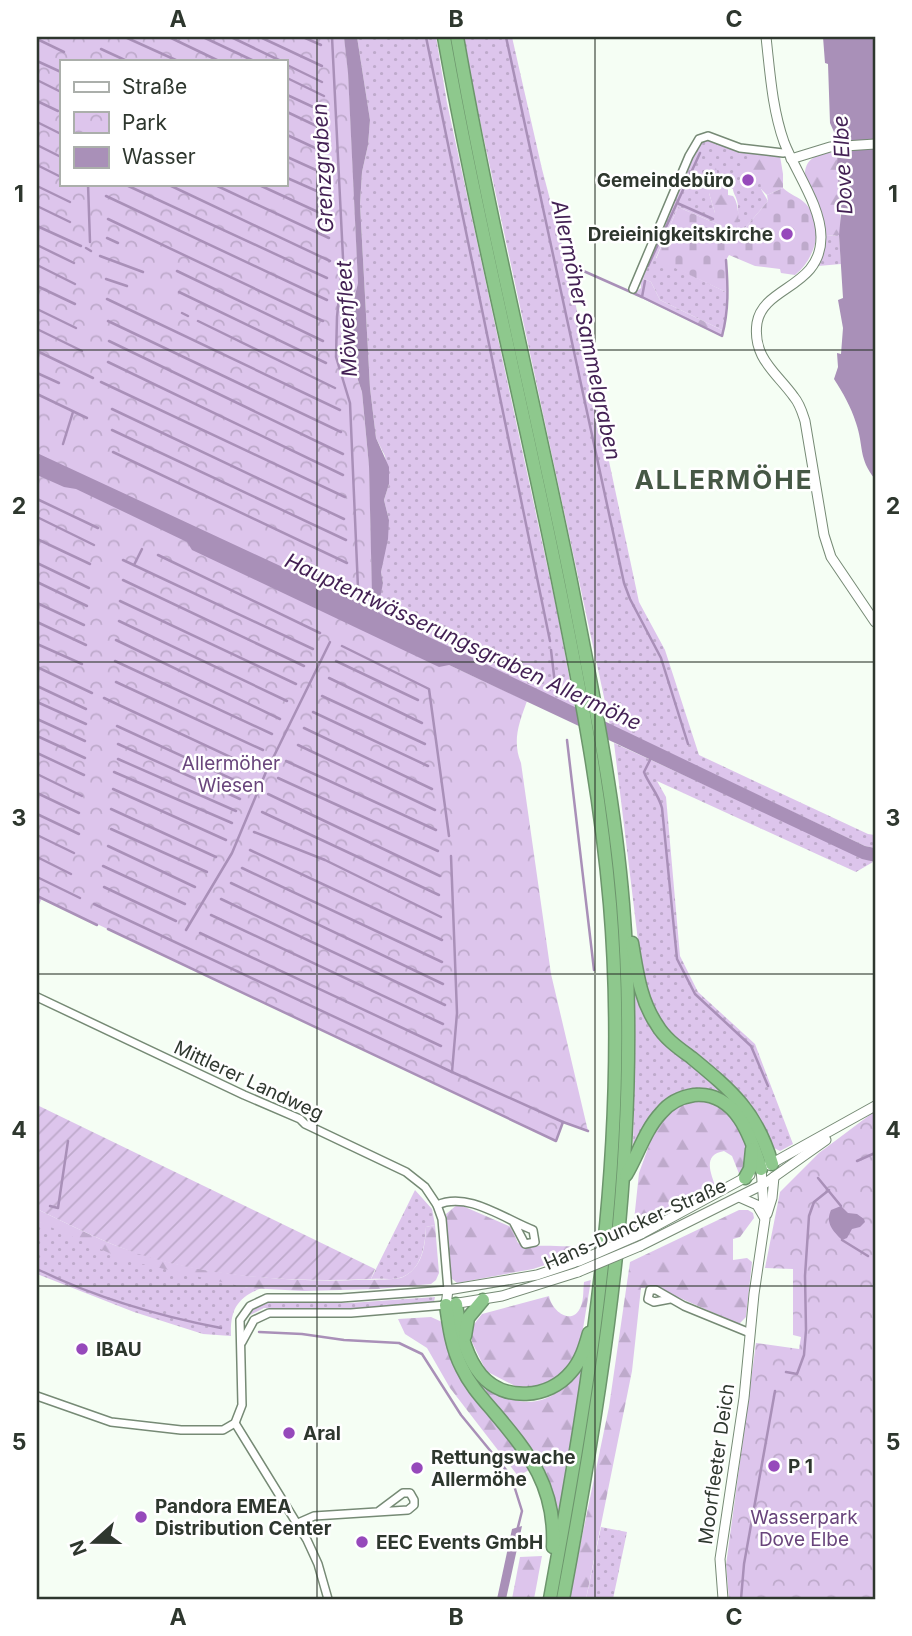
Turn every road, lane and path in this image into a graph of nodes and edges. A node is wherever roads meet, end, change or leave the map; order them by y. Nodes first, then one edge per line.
1 (444, 37) edge
2 (457, 37) edge
3 (766, 37) edge
4 (875, 144) edge
5 (789, 155) junction
6 (633, 289) dead end
7 (875, 622) edge
8 (623, 905) junction
9 (37, 997) edge
10 (875, 1106) edge
11 (843, 1125) junction
12 (752, 1142) junction
13 (767, 1166) junction
14 (624, 1178) junction
15 (745, 1178) junction
16 (774, 1178) junction
17 (764, 1184) junction
18 (739, 1197) junction
19 (437, 1205) junction
20 (765, 1219) junction
21 (514, 1223) dead end
22 (448, 1290) junction
23 (670, 1299) dead end
24 (483, 1300) junction
25 (451, 1305) junction
26 (599, 1306) junction
27 (750, 1333) junction
28 (465, 1340) junction
29 (242, 1342) junction
30 (37, 1396) edge
31 (235, 1423) junction
32 (379, 1511) dead end
33 (298, 1523) junction
34 (328, 1599) edge
35 (550, 1599) edge
36 (563, 1599) edge
37 (723, 1599) edge

1 - 26 highway
2 - 8 highway
3 - 5 street
4 - 5 street
5 - 6 street
5 - 7 street
8 - 13 highway
8 - 14 highway
9 - 19 street, Mittlerer Landweg
10 - 11 street
11 - 13 street, Hans-Duncker-Straße
11 - 16 street, Hans-Duncker-Straße
12 - 13 highway
12 - 14 highway
12 - 15 highway
13 - 15 street, Hans-Duncker-Straße
13 - 16 street, Moorfleeter Deich
13 - 17 street, Moorfleeter Deich
14 - 36 highway
15 - 22 street, Hans-Duncker-Straße, bridge
16 - 17 street, Hans-Duncker-Straße
16 - 20 street, Moorfleeter Deich
17 - 18 street, Hans-Duncker-Straße
17 - 20 street, Moorfleeter Deich
18 - 20 street
18 - 24 street, Hans-Duncker-Straße, bridge
19 - 21 street
19 - 22 street, Mittlerer Landweg
20 - 27 street, Moorfleeter Deich
22 - 25 street
22 - 29 street, Hans-Duncker-Straße
23 - 27 street
24 - 25 street, Hans-Duncker-Straße
24 - 28 highway
25 - 28 highway
25 - 29 street, Hans-Duncker-Straße
25 - 35 highway
26 - 28 highway
26 - 35 highway
27 - 37 street, Moorfleeter Deich
29 - 31 street, Hans-Duncker-Straße
30 - 31 street
31 - 33 street
32 - 33 street
33 - 34 street

